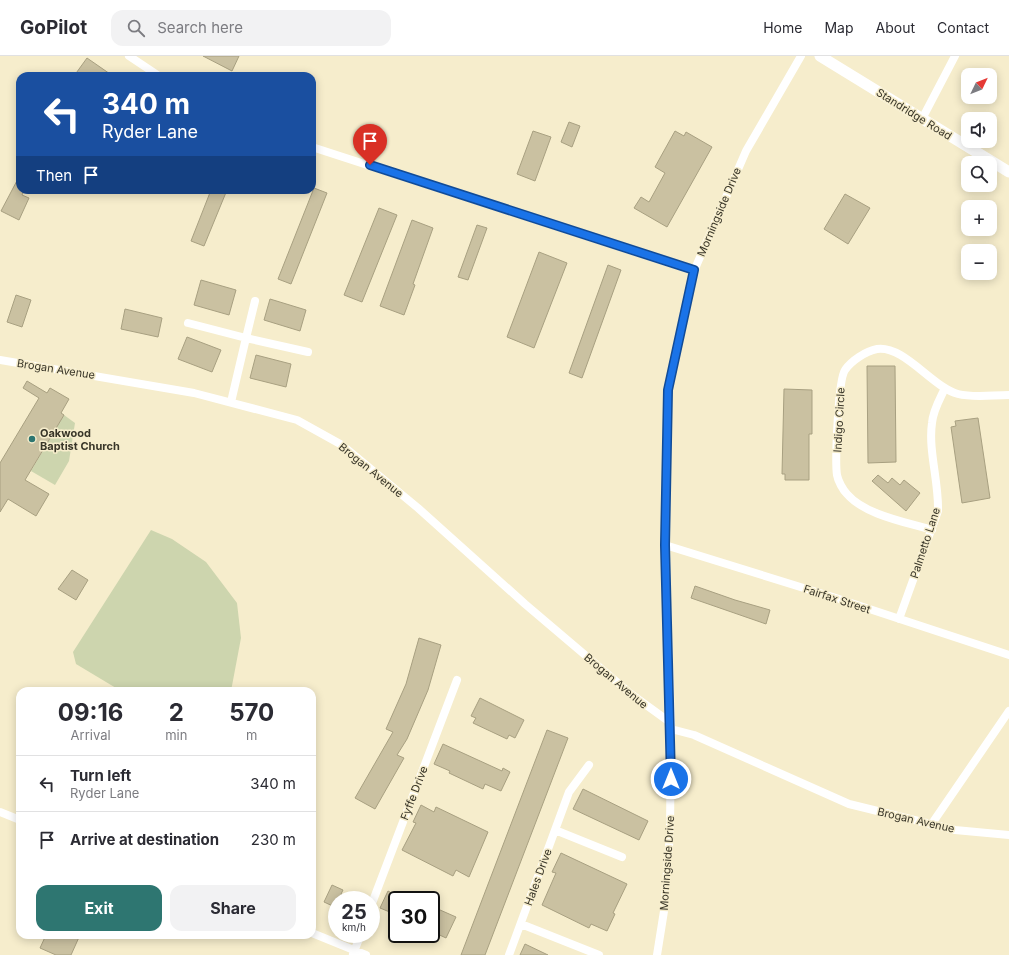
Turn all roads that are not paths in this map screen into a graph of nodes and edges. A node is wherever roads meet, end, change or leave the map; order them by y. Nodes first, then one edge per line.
1 (129, 56) edge
2 (801, 56) edge
3 (820, 56) edge
4 (954, 56) edge
5 (153, 72) edge
6 (922, 119) junction
7 (316, 148) edge
8 (1009, 172) edge
9 (694, 270) junction
10 (255, 301) dead end
11 (188, 323) dead end
12 (246, 338) junction
13 (308, 352) dead end
14 (0, 360) edge
15 (945, 388) junction
16 (1009, 395) edge
17 (231, 402) junction
18 (932, 530) junction
19 (665, 545) junction
20 (899, 619) junction
21 (1009, 655) edge
22 (458, 680) dead end
23 (1009, 711) edge
24 (671, 726) junction
25 (589, 765) dead end
26 (0, 812) edge
27 (16, 818) edge
28 (931, 825) junction
29 (555, 830) junction
30 (1009, 835) edge
31 (622, 856) dead end
32 (377, 891) edge
33 (521, 924) junction
34 (316, 936) edge
35 (358, 943) edge
36 (354, 953) edge
37 (366, 955) edge
38 (509, 955) edge
39 (599, 955) edge
40 (657, 955) edge

1 - 5 street
2 - 9 street, Morningside Drive
3 - 6 street, Standridge Road
4 - 6 street
6 - 8 street, Standridge Road
7 - 9 street
9 - 19 street, Morningside Drive
10 - 12 street
11 - 12 street
12 - 13 street
12 - 17 street
14 - 17 street, Brogan Avenue
15 - 16 street
15 - 18 street, Palmetto Lane
15 - 18 street, Indigo Circle
17 - 24 street, Brogan Avenue
18 - 20 street, Palmetto Lane
19 - 20 street, Fairfax Street
19 - 24 street, Morningside Drive
20 - 21 street, Fairfax Street
22 - 32 street, Fyffe Drive
23 - 28 street
24 - 28 street, Brogan Avenue
24 - 40 street, Morningside Drive
25 - 29 street, Hales Drive
26 - 27 street
28 - 30 street, Brogan Avenue
29 - 31 street
29 - 33 street, Hales Drive
33 - 38 street, Hales Drive
33 - 39 street
34 - 36 street
35 - 36 street
36 - 37 street

